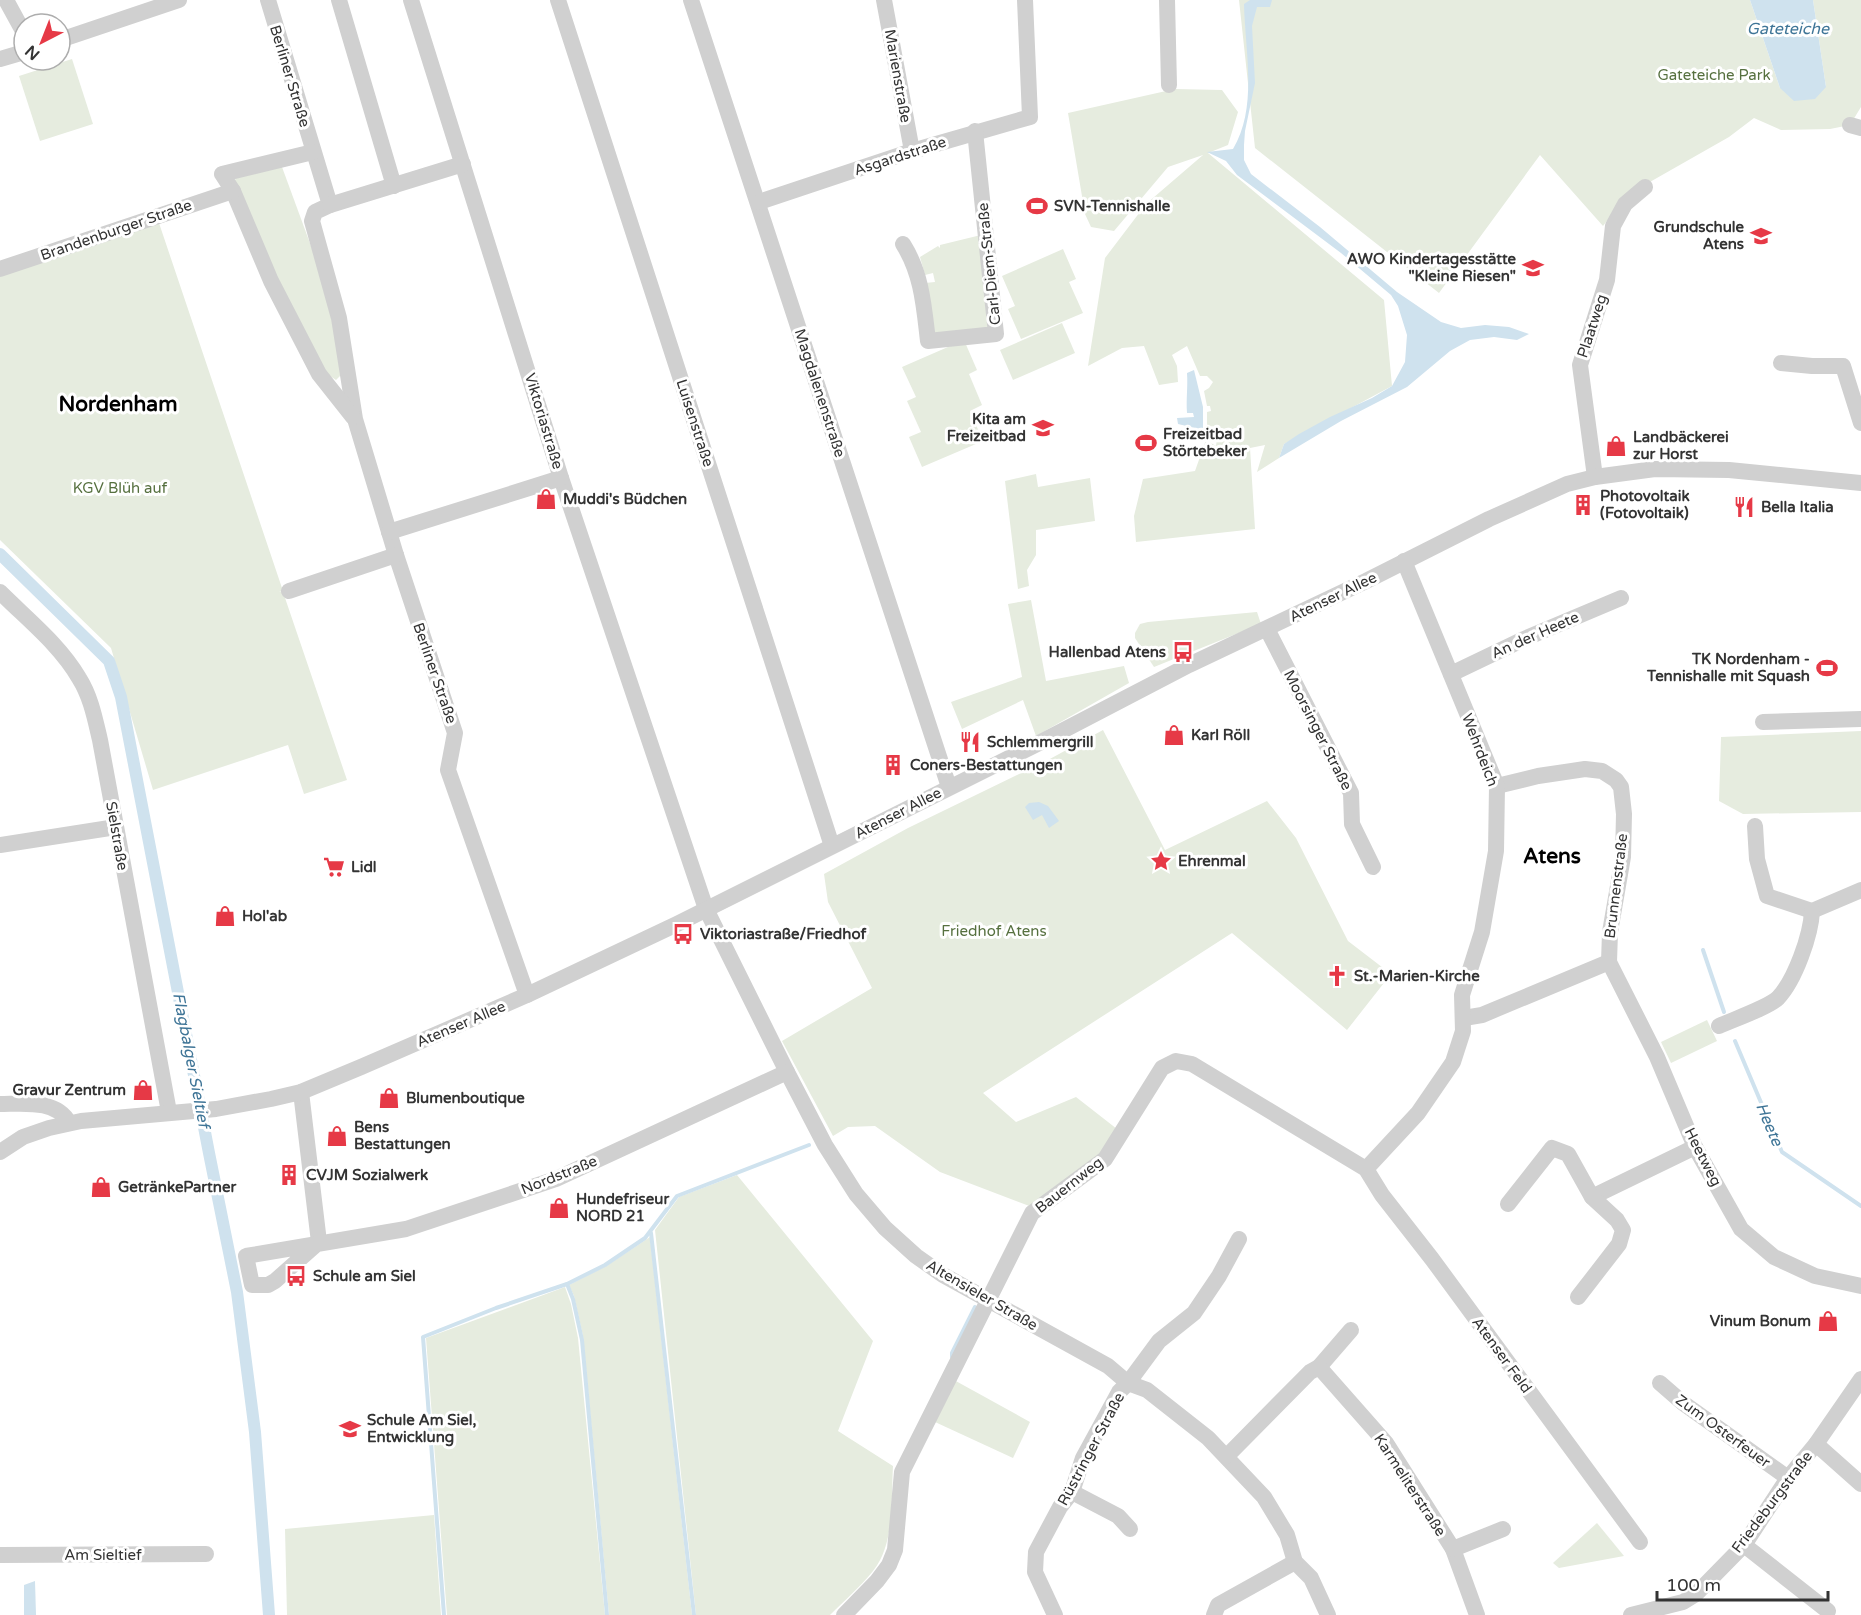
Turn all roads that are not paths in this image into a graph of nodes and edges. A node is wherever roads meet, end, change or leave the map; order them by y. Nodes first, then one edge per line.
1 (179, 0) edge
2 (268, 0) edge
3 (339, 0) edge
4 (411, 0) edge
5 (558, 0) edge
6 (691, 0) edge
7 (884, 0) edge
8 (1025, 0) edge
9 (1167, 0) edge
10 (72, 36) edge
11 (1170, 85) dead end
12 (975, 131) junction
13 (912, 151) junction
14 (313, 152) junction
15 (464, 164) junction
16 (394, 186) junction
17 (1645, 187) dead end
18 (233, 191) junction
19 (759, 202) junction
20 (330, 205) junction
21 (903, 244) dead end
22 (0, 269) edge
23 (1781, 363) dead end
24 (355, 418) junction
25 (1861, 423) edge
26 (1595, 477) junction
27 (561, 478) junction
28 (1861, 483) edge
29 (388, 532) junction
30 (396, 555) junction
31 (1404, 561) junction
32 (289, 591) dead end
33 (0, 592) edge
34 (1621, 598) dead end
35 (1267, 629) junction
36 (1451, 674) junction
37 (1861, 719) edge
38 (1763, 722) dead end
39 (1497, 786) junction
40 (949, 787) junction
41 (1755, 826) dead end
42 (116, 827) junction
43 (0, 845) edge
44 (832, 846) junction
45 (1373, 867) dead end
46 (1861, 890) edge
47 (706, 909) junction
48 (1812, 911) junction
49 (1609, 962) junction
50 (528, 995) junction
51 (1464, 1018) junction
52 (1719, 1026) dead end
53 (787, 1072) junction
54 (301, 1092) junction
55 (0, 1104) edge
56 (177, 1112) junction
57 (69, 1124) junction
58 (1695, 1147) junction
59 (0, 1152) edge
60 (1366, 1169) junction
61 (1592, 1197) junction
62 (1508, 1204) dead end
63 (1239, 1239) dead end
64 (1861, 1286) edge
65 (1578, 1297) dead end
66 (989, 1299) junction
67 (1352, 1330) dead end
68 (1319, 1367) junction
69 (1861, 1379) edge
70 (1128, 1383) junction
71 (1660, 1383) dead end
72 (1816, 1444) junction
73 (1227, 1456) junction
74 (1788, 1478) junction
75 (1861, 1484) edge
76 (1072, 1492) junction
77 (1130, 1529) dead end
78 (1503, 1529) dead end
79 (1640, 1542) dead end
80 (1744, 1545) junction
81 (1453, 1549) junction
82 (206, 1554) dead end
83 (0, 1555) edge
84 (1295, 1562) junction
85 (1828, 1611) dead end
86 (844, 1615) edge
87 (1055, 1615) edge
88 (1214, 1615) edge
89 (1328, 1615) edge
90 (1477, 1615) edge
91 (1631, 1615) edge

1 - 10 street
2 - 14 street, Berliner Straße
3 - 16 street
4 - 15 street, Viktoriastraße
5 - 44 street, Luisenstraße
6 - 19 street, Magdalenenstraße
7 - 13 street, Marienstraße
8 - 12 street, Asgardstraße
9 - 11 street
12 - 13 street, Asgardstraße
12 - 21 street, Carl-Diem-Straße
13 - 19 street, Asgardstraße
14 - 18 street, Berliner Straße
14 - 20 street, Berliner Straße
15 - 16 street
15 - 27 street, Viktoriastraße
16 - 20 street
17 - 26 street, Plaatweg
18 - 22 street, Brandenburger Straße
18 - 24 street, Berliner Straße
19 - 40 street, Magdalenenstraße
20 - 24 street, Berliner Straße
23 - 25 street
24 - 29 street, Berliner Straße
26 - 28 street, Atenser Allee
26 - 31 street, Atenser Allee
27 - 29 street
27 - 47 street, Viktoriastraße
29 - 30 street, Berliner Straße
30 - 32 street
30 - 50 street, Berliner Straße
31 - 35 street, Atenser Allee
31 - 36 street, Wehrdeich
33 - 42 street, Sielstraße
34 - 36 street, An der Heete
35 - 40 street, Atenser Allee
35 - 45 street, Moorsinger Straße
36 - 39 street, Wehrdeich
37 - 38 street
39 - 49 street, Brunnenstraße
39 - 51 street, Wehrdeich
40 - 44 street, Atenser Allee
41 - 48 street
42 - 43 street
42 - 56 street, Sielstraße
44 - 47 street, Atenser Allee
46 - 48 street
47 - 50 street, Atenser Allee
47 - 53 street, Altensieler Straße
48 - 52 street
49 - 51 street
49 - 58 street, Heetweg
50 - 54 street, Atenser Allee
51 - 60 street
53 - 54 street, Nordstraße
53 - 66 street, Altensieler Straße
54 - 56 street, Atenser Allee
55 - 57 street
56 - 57 street, Atenser Allee
57 - 59 street, Atenser Allee
58 - 61 street
58 - 64 street, Heetweg
60 - 66 street, Bauernweg
60 - 79 street, Atenser Feld
61 - 62 street
61 - 65 street
63 - 70 street, Rüstringer Straße
66 - 70 street, Altensieler Straße
66 - 86 street, Bauernweg
67 - 68 street
68 - 73 street
68 - 81 street, Karmeliterstraße
69 - 72 street, Friedeburgstraße
70 - 73 street, Altensieler Straße
70 - 76 street, Rüstringer Straße
71 - 74 street, Zum Osterfeuer
72 - 74 street, Friedeburgstraße
72 - 75 street
73 - 84 street, Altensieler Straße
74 - 80 street, Friedeburgstraße
76 - 77 street
76 - 87 street, Rüstringer Straße
78 - 81 street, Karmeliterstraße
80 - 85 street
80 - 91 street, Friedeburgstraße
81 - 90 street, Karmeliterstraße
82 - 83 street, Am Sieltief
84 - 88 street
84 - 89 street, Altensieler Straße

